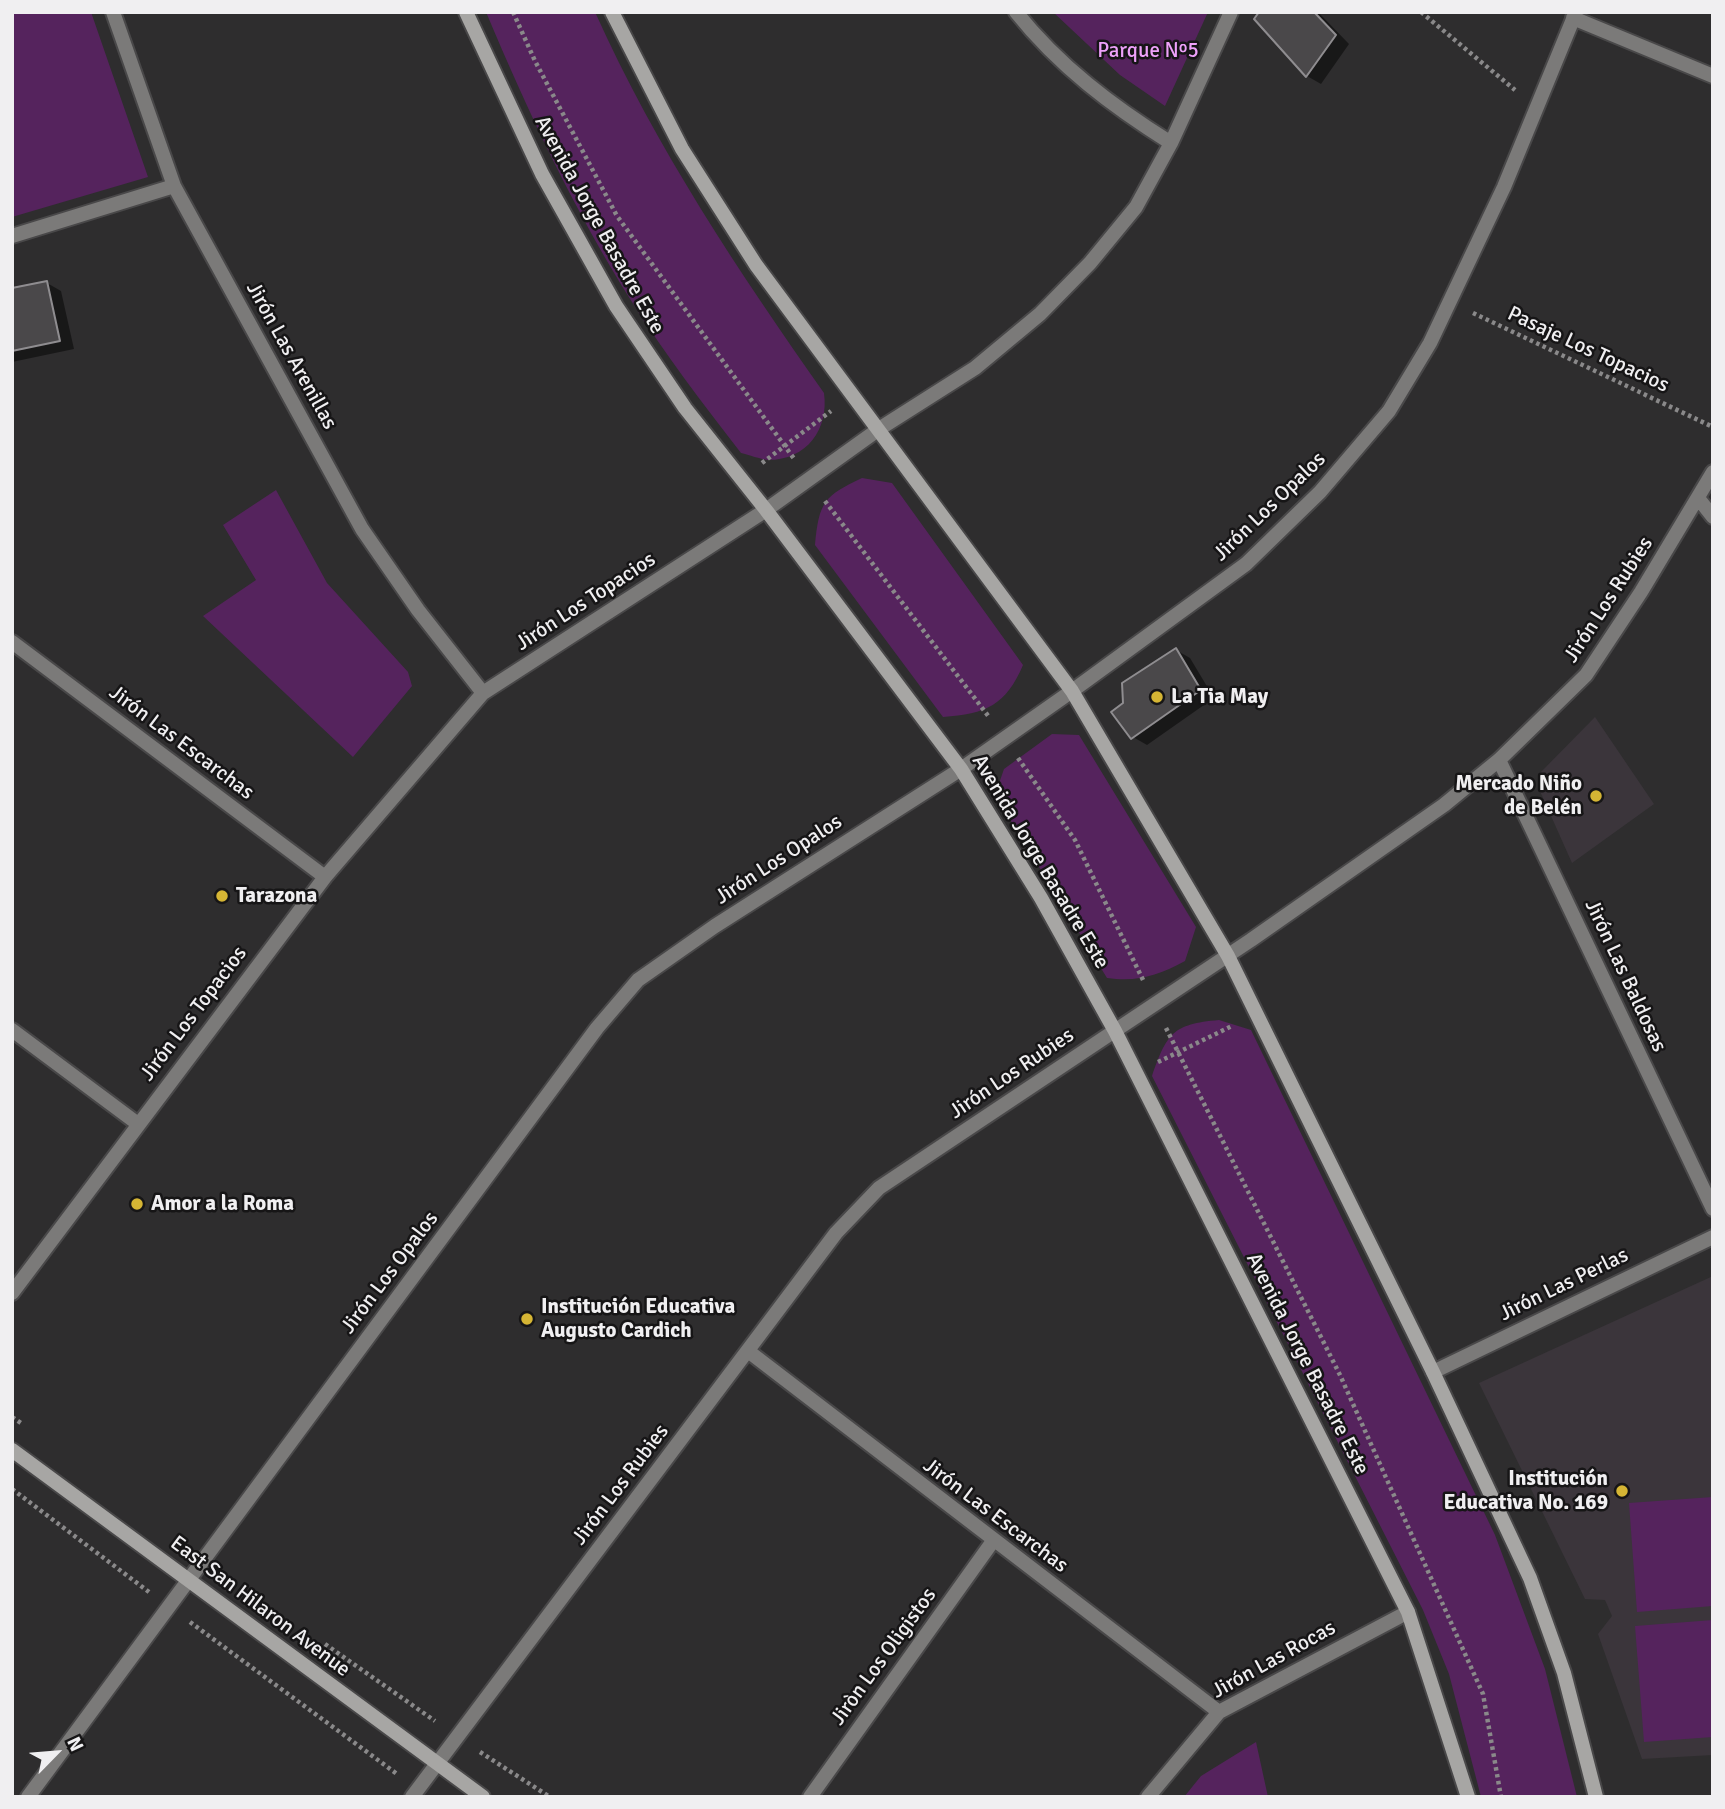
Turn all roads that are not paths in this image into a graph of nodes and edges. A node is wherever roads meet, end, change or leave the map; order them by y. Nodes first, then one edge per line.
1 (113, 12) edge
2 (466, 12) edge
3 (612, 12) edge
4 (1016, 12) edge
5 (1231, 12) edge
6 (1574, 15) edge
7 (1713, 76) edge
8 (1171, 143) junction
9 (174, 186) junction
10 (12, 236) edge
11 (879, 429) junction
12 (1713, 472) edge
13 (1699, 498) junction
14 (766, 510) junction
15 (1713, 517) edge
16 (12, 642) edge
17 (1072, 691) junction
18 (483, 693) junction
19 (1499, 760) junction
20 (961, 769) junction
21 (325, 877) junction
22 (1228, 956) junction
23 (12, 1030) edge
24 (1115, 1031) junction
25 (138, 1124) junction
26 (1713, 1209) edge
27 (1713, 1237) edge
28 (12, 1293) edge
29 (748, 1351) junction
30 (1433, 1372) junction
31 (12, 1450) edge
32 (993, 1541) junction
33 (190, 1580) junction
34 (1408, 1612) junction
35 (1219, 1712) junction
36 (437, 1765) junction
37 (415, 1793) edge
38 (28, 1797) edge
39 (483, 1797) edge
40 (810, 1797) edge
41 (1148, 1797) edge
42 (1468, 1797) edge
43 (1596, 1797) edge

1 - 9 street, Jirón Las Arenillas
2 - 14 main road, Avenida Jorge Basadre Este
3 - 11 main road
4 - 8 street
5 - 8 street, Jirón Los Topacios
6 - 7 street
6 - 17 street, Jirón Los Opalos
8 - 11 street, Jirón Los Topacios
9 - 10 street
9 - 18 street, Jirón Las Arenillas
11 - 14 street, Jirón Los Topacios
11 - 17 main road
12 - 13 street, Jirón Los Rubies
13 - 15 street
13 - 19 street, Jirón Los Rubies
14 - 18 street, Jirón Los Topacios
14 - 20 main road, Avenida Jorge Basadre Este
16 - 21 street, Jirón Las Escarchas
17 - 20 street, Jirón Los Opalos
17 - 22 main road
18 - 21 street, Jirón Los Topacios
19 - 22 street, Jirón Los Rubies
19 - 26 street, Jirón Las Baldosas
20 - 24 main road, Avenida Jorge Basadre Este
20 - 33 street, Jirón Los Opalos
21 - 25 street, Jirón Los Topacios
22 - 24 street, Jirón Los Rubies
22 - 30 main road
23 - 25 street
24 - 29 street, Jirón Los Rubies
24 - 34 main road, Avenida Jorge Basadre Este
25 - 28 street, Jirón Los Topacios
27 - 30 street, Jirón Las Perlas
29 - 32 street, Jirón Las Escarchas
29 - 36 street, Jirón Los Rubies
30 - 43 main road
31 - 33 main road, East San Hilaron Avenue
32 - 35 street, Jirón Las Escarchas
32 - 40 street, Jiròn Los Oligistos
33 - 36 main road, East San Hilaron Avenue
33 - 38 street, Jirón Los Opalos
34 - 35 street, Jirón Las Rocas
34 - 42 main road, Avenida Jorge Basadre Este
35 - 41 street, Jirón Las Rocas
36 - 37 street, Jirón Los Rubies
36 - 39 main road, East San Hilaron Avenue

